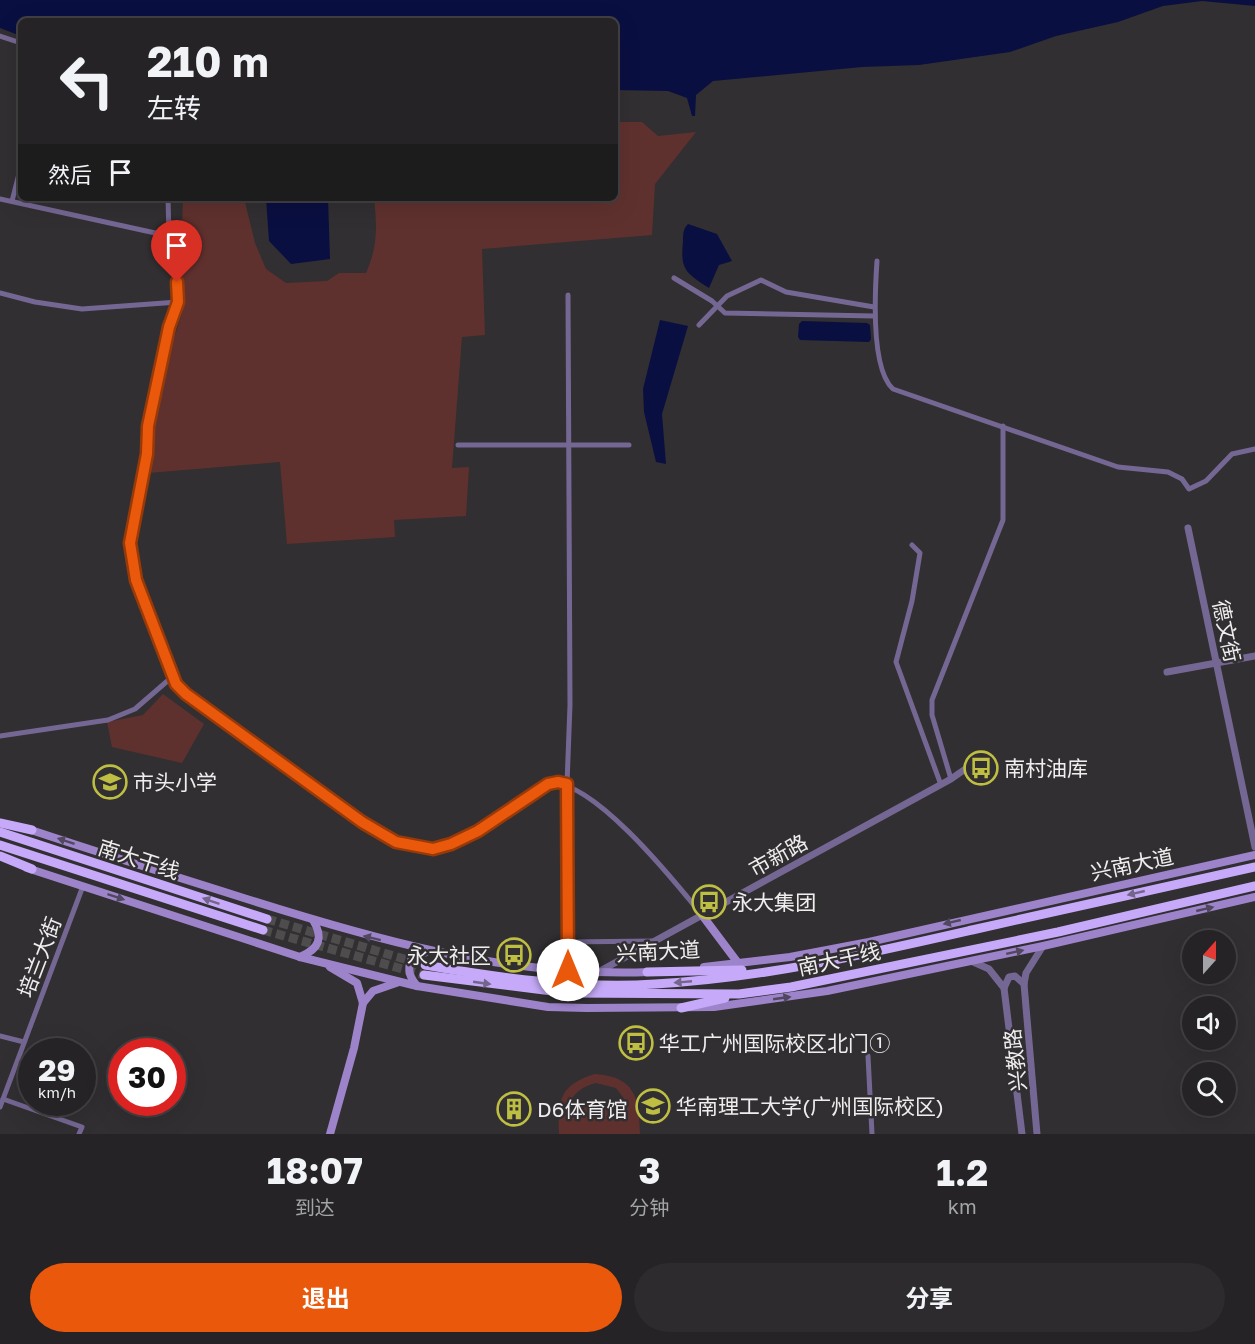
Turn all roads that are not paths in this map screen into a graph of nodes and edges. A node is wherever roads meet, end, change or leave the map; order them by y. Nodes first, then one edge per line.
1 (0, 36) edge
2 (18, 43) edge
3 (18, 178) edge
4 (0, 199) edge
5 (12, 201) junction
6 (168, 201) edge
7 (169, 236) junction
8 (877, 261) dead end
9 (674, 278) dead end
10 (0, 293) edge
11 (568, 295) dead end
12 (178, 302) junction
13 (716, 306) junction
14 (874, 308) junction
15 (874, 316) junction
16 (699, 325) dead end
17 (1002, 426) junction
18 (458, 444) dead end
19 (629, 445) dead end
20 (569, 446) junction
21 (1255, 449) edge
22 (1188, 528) dead end
23 (912, 544) dead end
24 (1255, 656) edge
25 (1216, 663) junction
26 (1167, 672) dead end
27 (172, 677) junction
28 (0, 736) edge
29 (971, 765) dead end
30 (951, 779) junction
31 (567, 784) junction
32 (941, 785) junction
33 (0, 822) edge
34 (32, 831) joint
35 (0, 832) edge
36 (0, 845) edge
37 (1255, 847) edge
38 (1255, 855) edge
39 (0, 858) edge
40 (1255, 867) edge
41 (32, 869) joint
42 (83, 886) junction
43 (1255, 886) edge
44 (1255, 897) edge
45 (702, 915) junction
46 (267, 920) tunnel mouth
47 (313, 920) junction
48 (263, 930) tunnel mouth
49 (655, 941) junction
50 (568, 942) junction
51 (1043, 946) junction
52 (429, 952) junction
53 (300, 957) junction
54 (971, 961) junction
55 (324, 963) junction
56 (738, 963) junction
57 (425, 965) tunnel mouth
58 (568, 970) junction
59 (783, 970) junction
60 (600, 971) junction
61 (647, 972) junction
62 (424, 975) tunnel mouth
63 (399, 982) junction
64 (1024, 984) junction
65 (417, 986) junction
66 (1004, 988) junction
67 (739, 994) junction
68 (363, 1003) junction
69 (681, 1008) junction
70 (0, 1035) edge
71 (26, 1038) edge
72 (18, 1040) edge
73 (868, 1056) dead end
74 (18, 1058) edge
75 (3, 1099) junction
76 (0, 1107) edge
77 (79, 1134) edge
78 (330, 1134) edge
79 (872, 1134) edge
80 (1022, 1134) edge
81 (1037, 1134) edge

1 - 2 street
3 - 5 street
4 - 5 street
5 - 7 street
6 - 7 street
7 - 12 street
8 - 14 street
9 - 13 street
10 - 12 street
11 - 20 street
12 - 27 street
13 - 14 street
13 - 15 street
13 - 16 street
14 - 15 street
15 - 17 street
17 - 21 street
17 - 30 street
18 - 20 street
19 - 20 street
20 - 31 street
22 - 25 street, 德文街
23 - 32 street
24 - 25 street
25 - 26 street
25 - 37 street, 德文街
27 - 28 street
27 - 31 street
29 - 30 street, 市新路
30 - 32 street, 市新路
31 - 45 street
31 - 50 street
32 - 45 street, 市新路
33 - 34 highway
47 -> 34 main road, 兴南大道
46 -> 35 highway, 南大干线
36 - 48 highway, 南大干线
38 -> 56 main road, 兴南大道
39 - 41 highway
40 -> 59 highway, 南大干线
41 - 42 main road
42 -> 53 main road
42 - 71 street, 培兰大街
43 - 67 highway, 南大干线
51 -> 44 main road
45 - 49 street, 市新路
45 - 56 main road
52 -> 47 main road, 兴南大道
47 - 53 main road
49 - 50 street
49 - 60 street, 市新路
50 - 58 street
54 -> 51 main road
51 - 64 street
52 - 58 main road, 兴南大道
52 - 65 main road
53 - 55 main road
54 - 66 street
69 -> 54 main road
55 - 63 main road
55 - 68 main road
56 - 61 main road, 兴南大道
59 -> 57 highway, 南大干线
58 - 60 main road, 兴南大道
59 - 61 highway
60 - 61 main road, 兴南大道
62 -> 67 highway, 南大干线
63 - 65 main road
63 - 68 main road
64 - 66 street
64 - 81 street, 兴教路
65 - 69 main road
66 - 80 street, 兴教路
67 - 69 highway
68 - 78 main road
70 - 72 street
73 - 79 street
74 - 75 street, 培兰大街
75 - 76 street, 培兰大街
75 - 77 street

